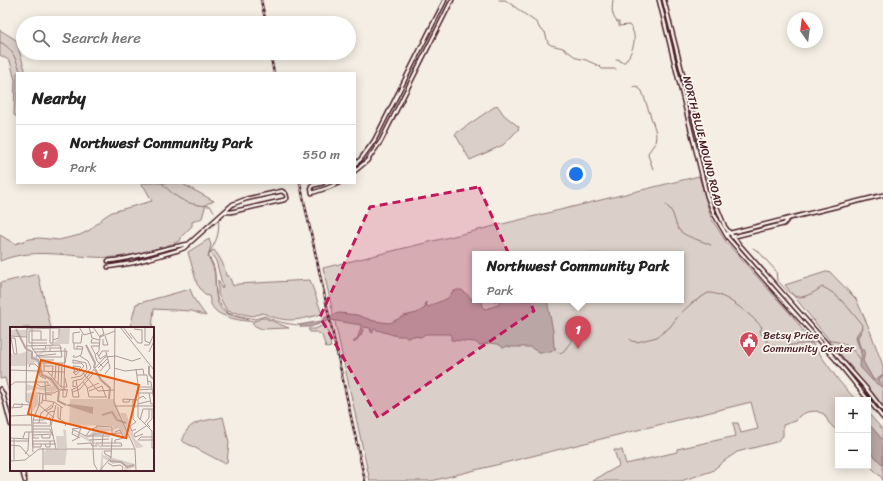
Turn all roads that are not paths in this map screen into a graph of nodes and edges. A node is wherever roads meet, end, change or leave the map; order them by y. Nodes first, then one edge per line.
1 (445, 0) edge
2 (452, 0) edge
3 (659, 0) edge
4 (664, 0) edge
5 (356, 163) edge
6 (356, 170) edge
7 (319, 184) edge
8 (337, 184) edge
9 (883, 195) edge
10 (225, 212) junction
11 (789, 218) junction
12 (730, 233) junction
13 (726, 234) junction
14 (733, 236) junction
15 (728, 238) junction
16 (188, 244) junction
17 (108, 261) dead end
18 (108, 267) dead end
19 (0, 389) edge
20 (883, 410) edge
21 (883, 418) edge
22 (10, 421) edge
23 (22, 471) edge
24 (25, 481) edge

1 - 5 main road
2 - 6 main road
3 - 13 main road, NORTH BLUE MOUND ROAD
4 - 12 main road, NORTH BLUE MOUND ROAD
7 - 8 main road
9 - 11 main road
10 - 10 main road
10 - 16 main road
11 - 12 main road
11 - 14 main road
12 - 13 main road
12 - 14 main road, NORTH BLUE MOUND ROAD
13 - 15 main road, NORTH BLUE MOUND ROAD
14 - 15 main road
14 - 20 main road, NORTH BLUE MOUND ROAD
15 - 21 main road, NORTH BLUE MOUND ROAD
16 - 17 main road
16 - 18 main road
19 - 22 main road
23 - 24 main road

